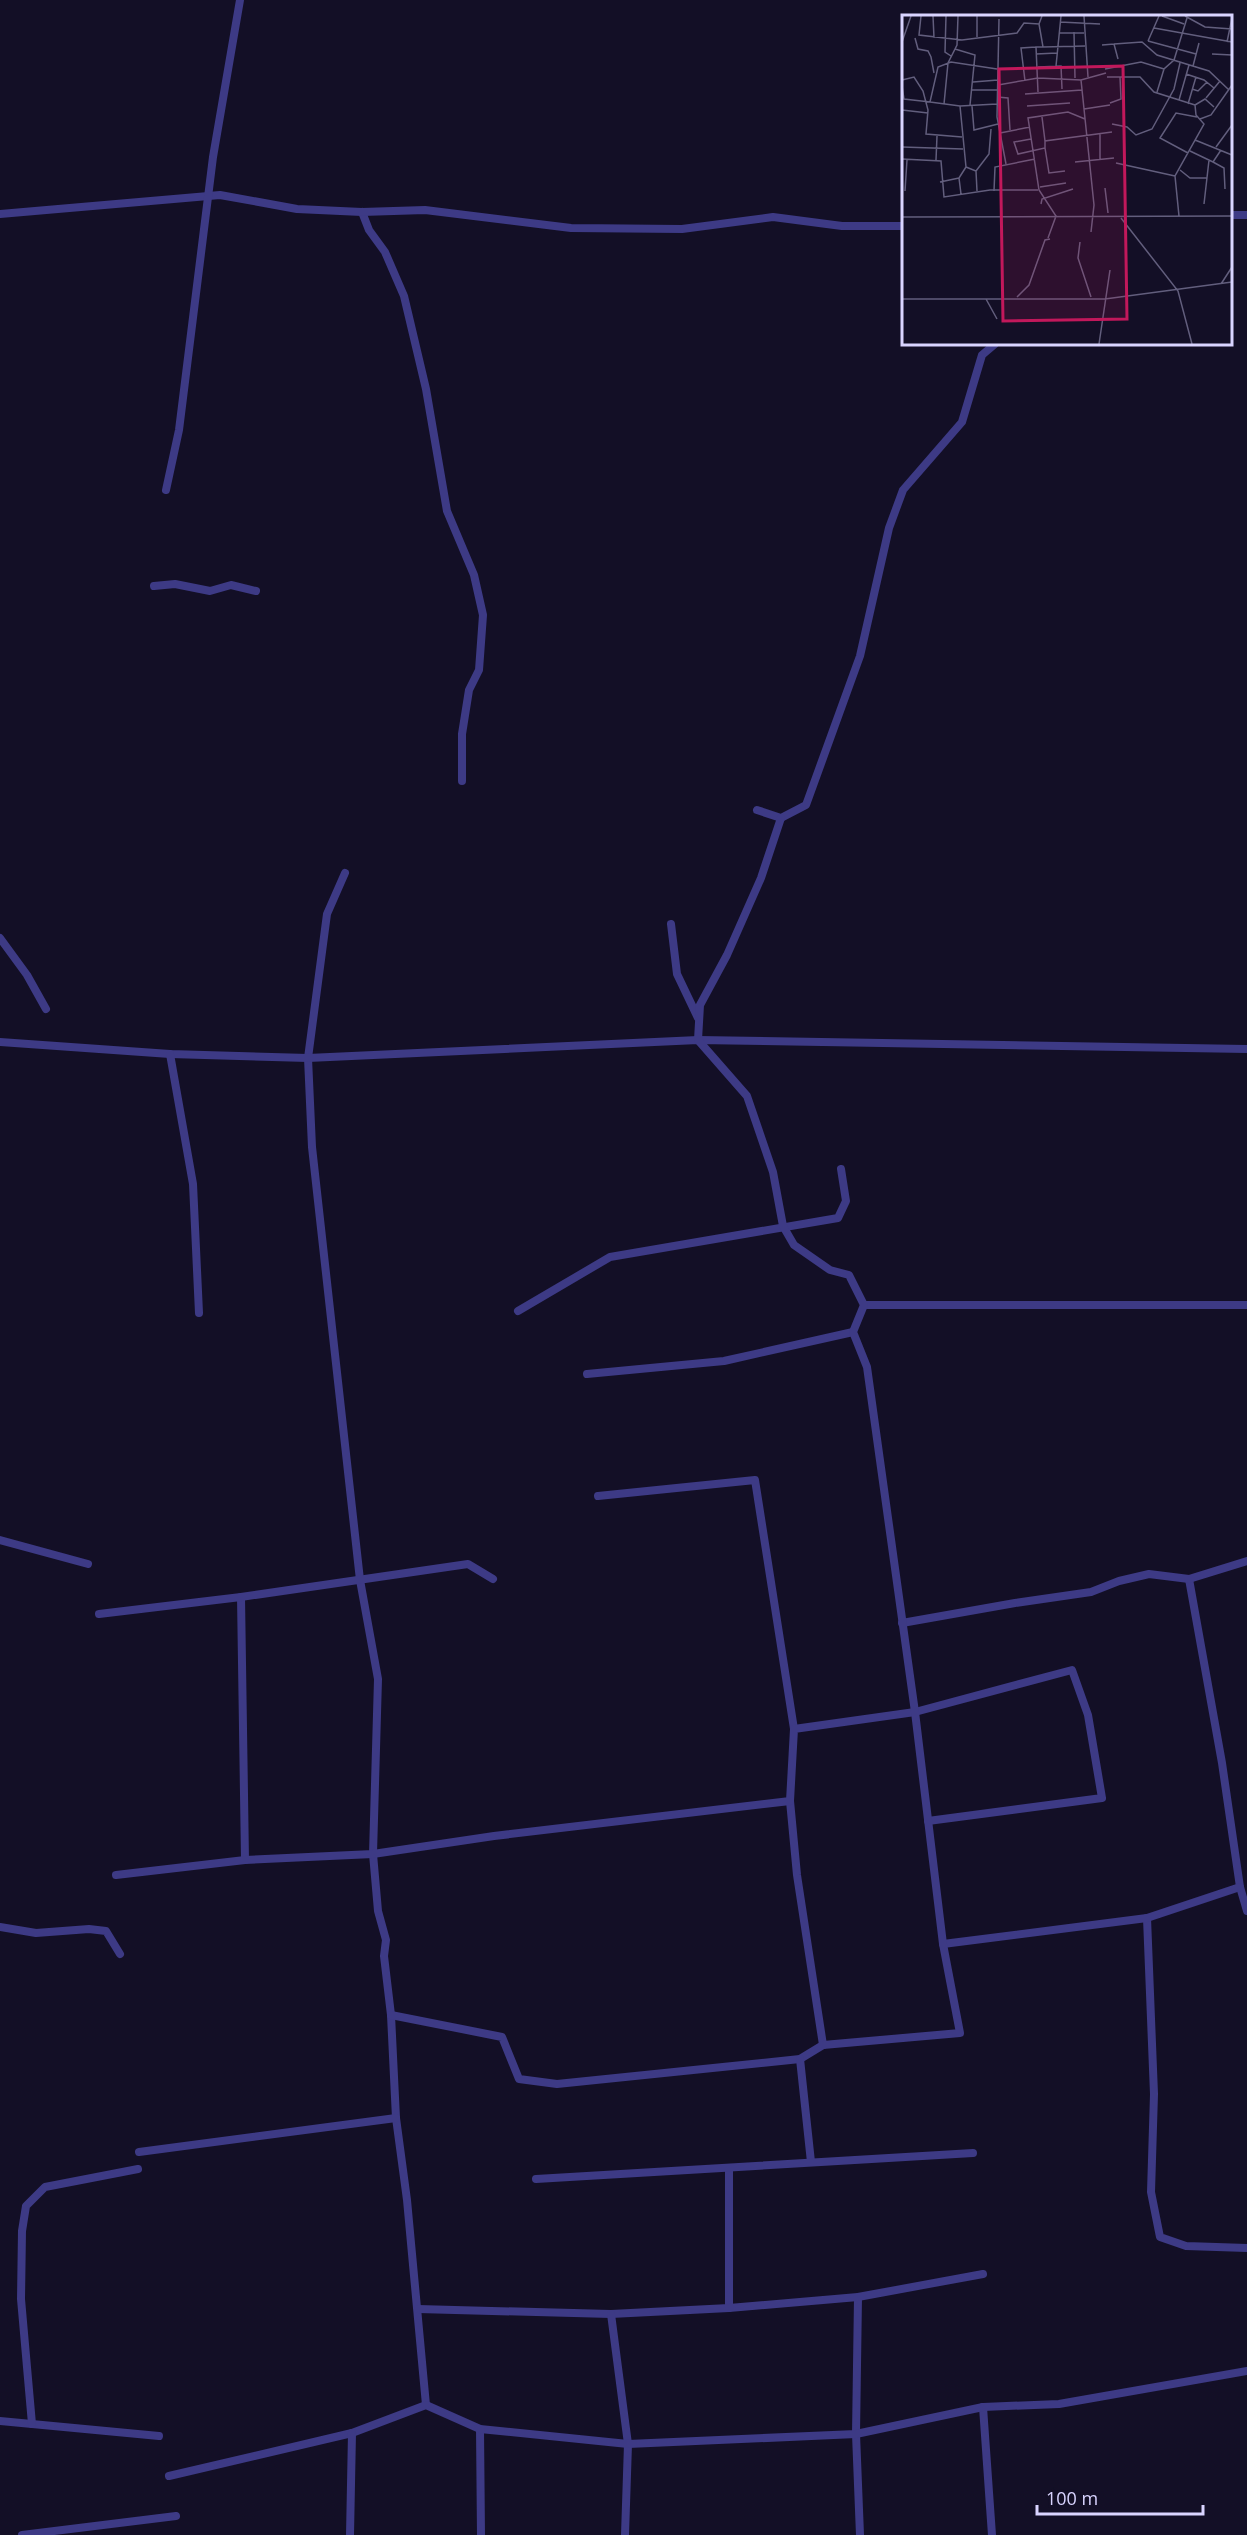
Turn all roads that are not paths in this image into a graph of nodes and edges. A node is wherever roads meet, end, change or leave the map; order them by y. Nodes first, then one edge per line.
1 (240, 0) edge
2 (208, 196) junction
3 (362, 212) junction
4 (0, 214) edge
5 (902, 226) edge
6 (995, 345) edge
7 (166, 490) dead end
8 (154, 586) dead end
9 (256, 591) dead end
10 (462, 781) dead end
11 (758, 810) dead end
12 (781, 818) junction
13 (345, 873) dead end
14 (671, 924) dead end
15 (0, 938) edge
16 (46, 1009) dead end
17 (699, 1022) junction
18 (698, 1040) junction
19 (0, 1042) edge
20 (1247, 1048) edge
21 (170, 1054) junction
22 (308, 1058) junction
23 (841, 1169) dead end
24 (783, 1226) junction
25 (864, 1305) junction
26 (1247, 1305) edge
27 (518, 1311) dead end
28 (199, 1313) dead end
29 (853, 1332) junction
30 (587, 1374) dead end
31 (598, 1496) dead end
32 (0, 1540) edge
33 (1247, 1561) edge
34 (88, 1564) dead end
35 (493, 1579) dead end
36 (1189, 1579) junction
37 (360, 1580) junction
38 (241, 1597) junction
39 (99, 1614) dead end
40 (902, 1623) junction
41 (915, 1712) junction
42 (794, 1729) junction
43 (790, 1801) junction
44 (928, 1821) junction
45 (374, 1854) junction
46 (245, 1860) junction
47 (116, 1875) dead end
48 (1240, 1887) junction
49 (1247, 1911) edge
50 (1147, 1917) junction
51 (0, 1927) edge
52 (943, 1944) junction
53 (120, 1954) dead end
54 (391, 2015) junction
55 (823, 2045) junction
56 (800, 2059) junction
57 (396, 2118) junction
58 (139, 2152) dead end
59 (973, 2153) dead end
60 (811, 2162) junction
61 (729, 2168) junction
62 (138, 2169) dead end
63 (536, 2179) dead end
64 (1247, 2248) edge
65 (983, 2274) dead end
66 (858, 2297) junction
67 (729, 2308) junction
68 (418, 2309) junction
69 (611, 2314) junction
70 (1247, 2371) edge
71 (426, 2405) junction
72 (983, 2407) junction
73 (0, 2421) edge
74 (32, 2424) junction
75 (480, 2430) junction
76 (352, 2433) junction
77 (856, 2434) junction
78 (159, 2436) dead end
79 (628, 2444) junction
80 (170, 2476) dead end
81 (176, 2516) dead end
82 (22, 2535) edge
83 (350, 2535) edge
84 (481, 2535) edge
85 (625, 2535) edge
86 (860, 2535) edge
87 (992, 2535) edge

1 - 2 street
2 - 3 street
2 - 4 street
2 - 7 street
3 - 5 street
3 - 10 street
6 - 12 street
8 - 9 street
11 - 12 street
12 - 17 street
13 - 22 street
14 - 17 street
15 - 16 street
17 - 18 street
18 - 20 street
18 - 22 street
18 - 24 street
19 - 21 street
21 - 22 street
21 - 28 street
22 - 37 street
23 - 24 street
24 - 25 street
24 - 27 street
25 - 26 street
25 - 29 street
29 - 30 street
29 - 40 street
31 - 42 street
32 - 34 street
33 - 36 street
35 - 37 street
36 - 40 street
36 - 48 street
37 - 38 street
37 - 45 street
38 - 39 street
38 - 46 street
40 - 41 street
41 - 42 street
41 - 44 street
41 - 44 street
42 - 43 street
43 - 45 street
43 - 55 street
44 - 52 street
45 - 46 street
45 - 54 street
46 - 47 street
48 - 49 street
48 - 50 street
50 - 52 street
50 - 64 street
51 - 53 street
52 - 55 street
54 - 56 street
54 - 57 street
55 - 56 street
56 - 60 street
57 - 58 street
57 - 68 street
59 - 60 street
60 - 61 street
61 - 63 street
61 - 67 street
62 - 74 street
65 - 66 street
66 - 67 street
66 - 77 street
67 - 69 street
68 - 69 street
68 - 71 street
69 - 79 street
70 - 72 street
71 - 75 street
71 - 76 street
72 - 77 street
72 - 87 street
73 - 74 street
74 - 78 street
75 - 79 street
75 - 84 street
76 - 80 street
76 - 83 street
77 - 79 street
77 - 86 street
79 - 85 street
81 - 82 street

